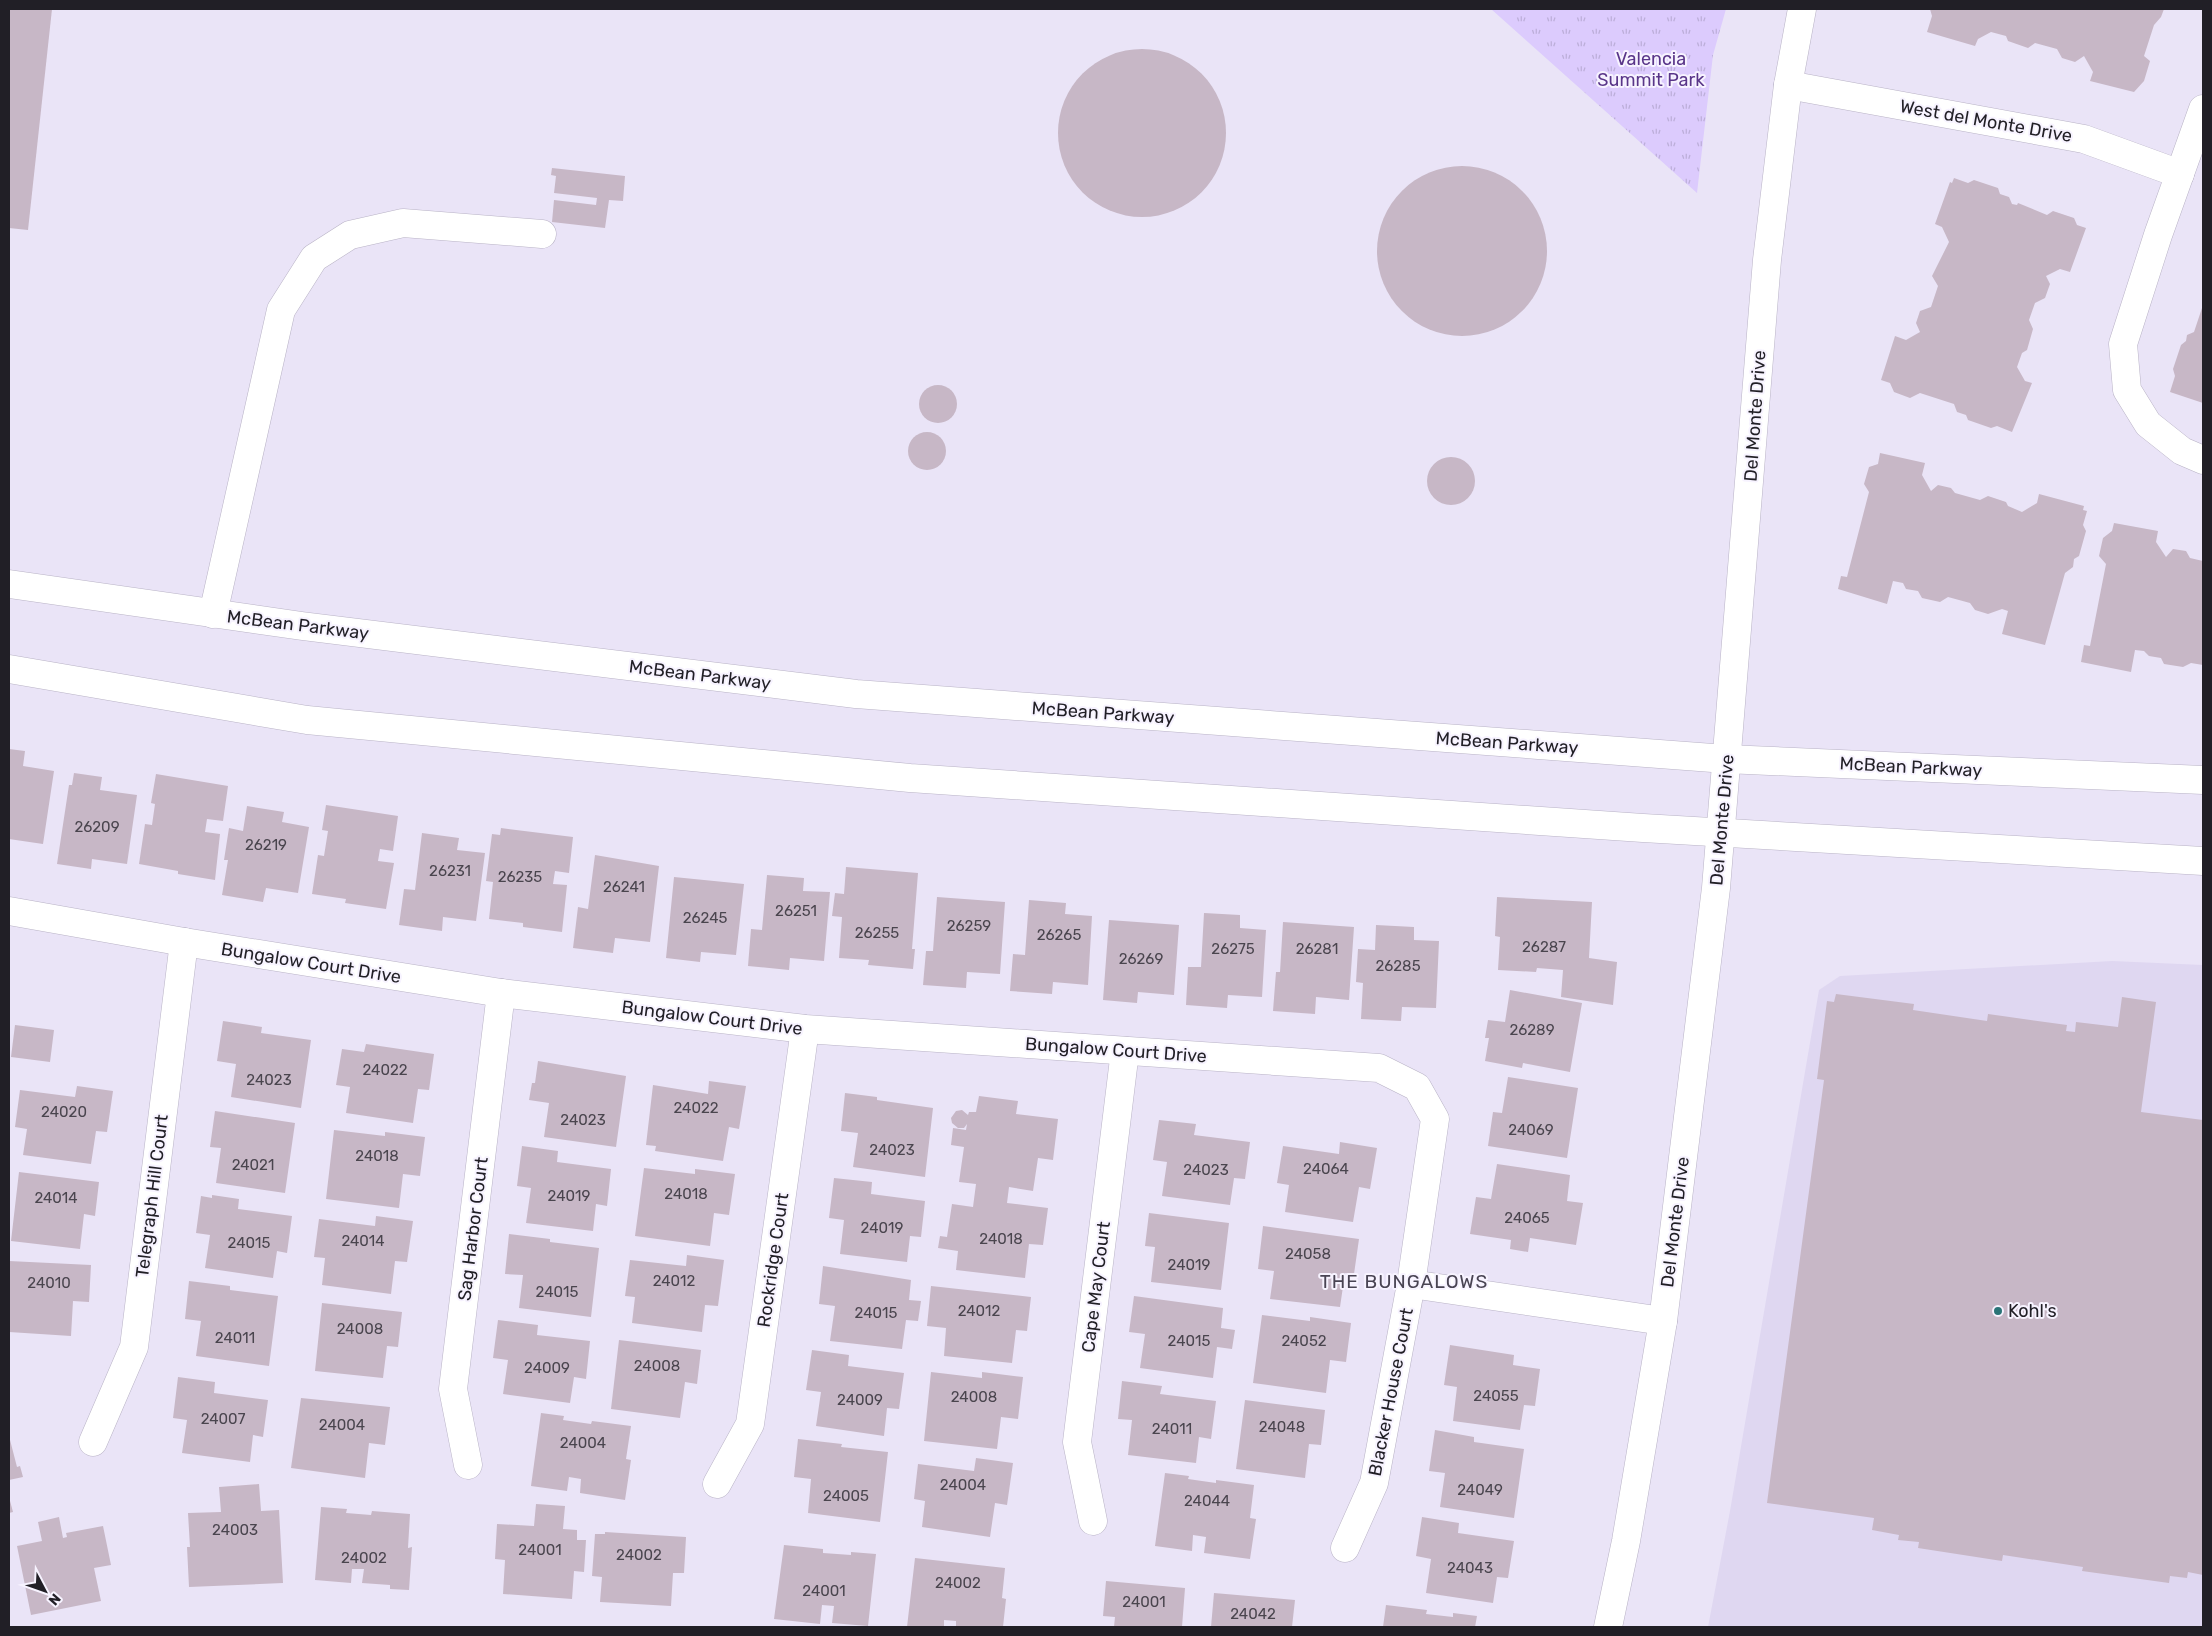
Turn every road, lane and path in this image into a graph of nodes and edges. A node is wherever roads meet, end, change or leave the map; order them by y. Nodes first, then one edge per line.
1 (1802, 9) edge
2 (1788, 85) junction
3 (2203, 109) edge
4 (2180, 174) junction
5 (542, 234) dead end
6 (2203, 460) edge
7 (9, 584) edge
8 (212, 614) junction
9 (9, 669) edge
10 (1726, 760) junction
11 (2203, 780) edge
12 (1720, 832) junction
13 (2203, 861) edge
14 (9, 911) edge
15 (184, 942) junction
16 (501, 993) junction
17 (805, 1029) junction
18 (1125, 1051) junction
19 (1417, 1087) joint
20 (1411, 1284) junction
21 (1664, 1321) junction
22 (93, 1442) dead end
23 (468, 1465) dead end
24 (717, 1484) dead end
25 (1093, 1521) dead end
26 (1344, 1548) dead end
27 (1608, 1627) edge

1 - 2 street, Del Monte Drive
2 - 4 street, West del Monte Drive
2 - 10 street, Del Monte Drive
3 - 4 street
4 - 6 street
5 - 8 street
7 - 8 street, McBean Parkway
8 - 10 street, McBean Parkway
9 - 12 street
10 - 11 street, McBean Parkway
10 - 12 street, Del Monte Drive
12 - 13 street
12 - 21 street, Del Monte Drive
14 - 15 street, Bungalow Court Drive
15 - 16 street, Bungalow Court Drive
15 - 22 street, Telegraph Hill Court
16 - 17 street, Bungalow Court Drive
16 - 23 street, Sag Harbor Court
17 - 18 street, Bungalow Court Drive
17 - 24 street, Rockridge Court
18 - 19 street, Bungalow Court Drive
18 - 25 street, Cape May Court
19 - 20 street, Blacker House Court
20 - 21 street
20 - 26 street, Blacker House Court
21 - 27 street, Del Monte Drive

